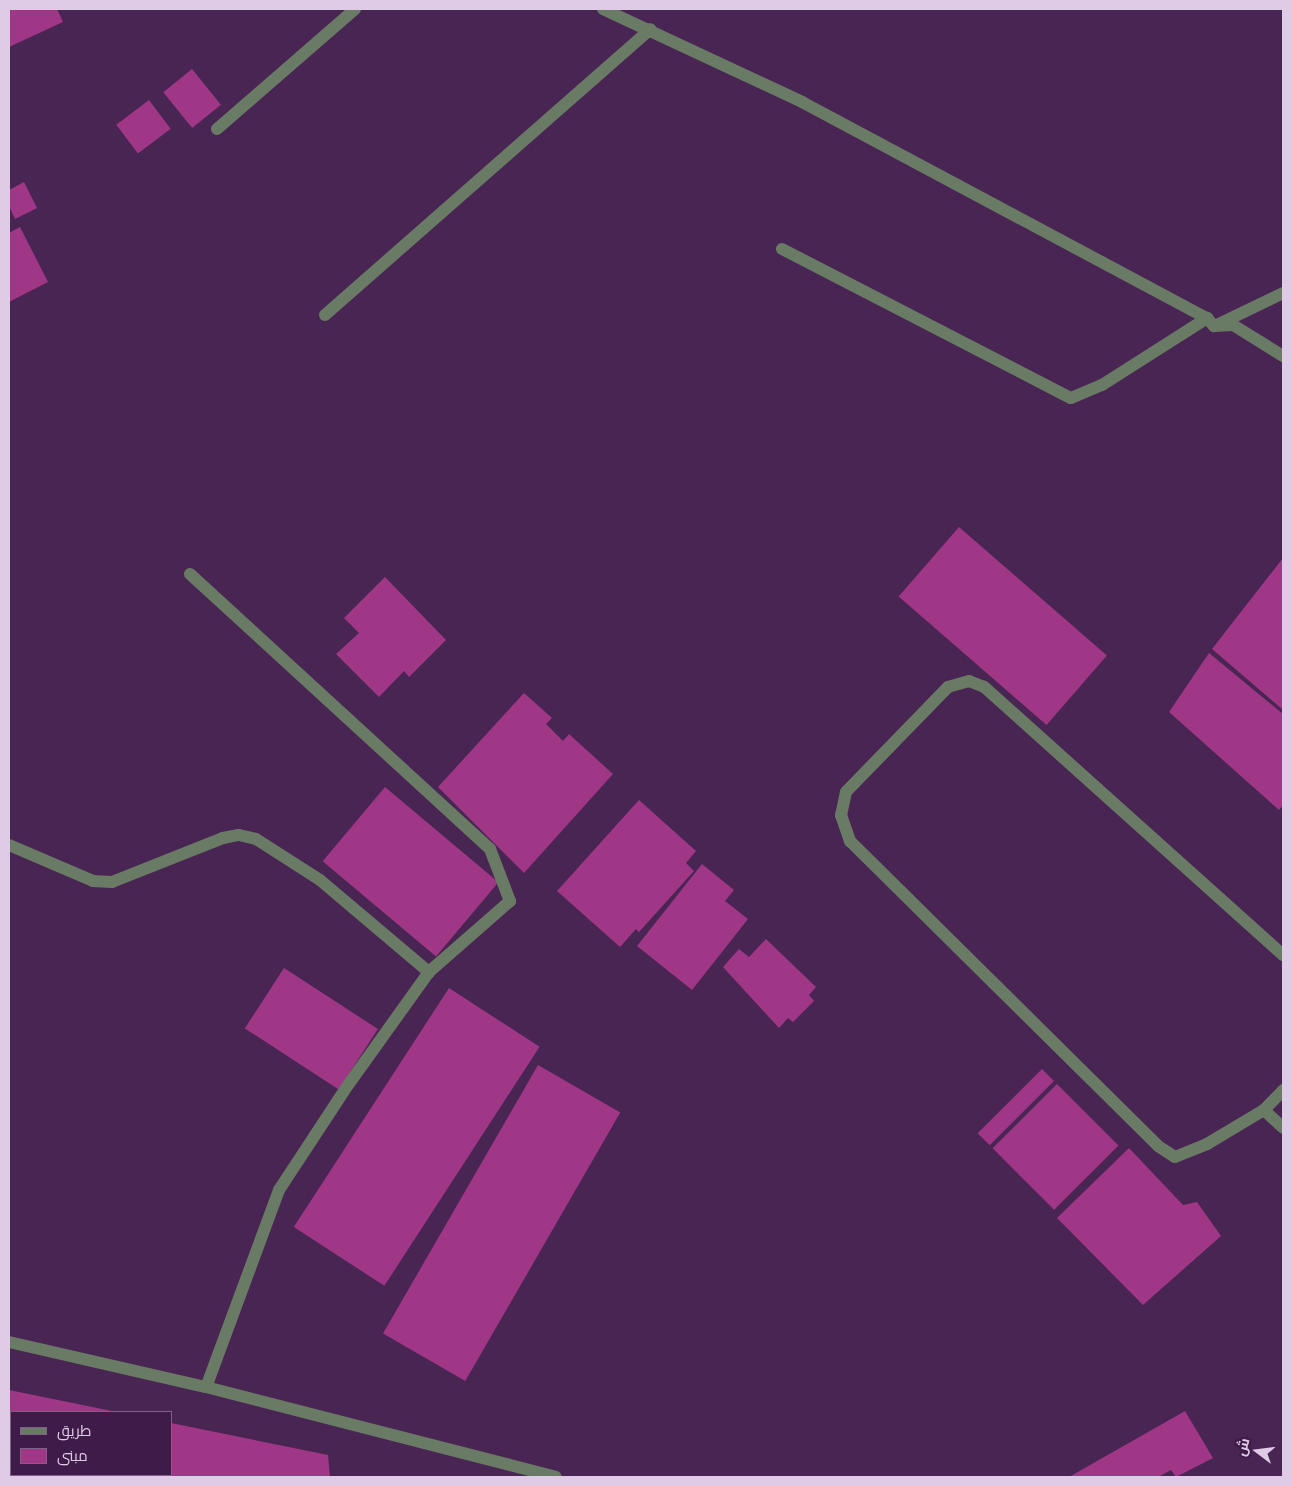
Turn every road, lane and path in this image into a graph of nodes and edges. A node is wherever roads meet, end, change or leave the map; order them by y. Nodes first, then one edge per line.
1 (355, 9) edge
2 (603, 9) edge
3 (650, 30) junction
4 (217, 129) dead end
5 (782, 248) dead end
6 (1283, 292) edge
7 (325, 315) dead end
8 (1211, 322) junction
9 (1283, 356) edge
10 (190, 574) dead end
11 (9, 845) edge
12 (1283, 955) edge
13 (429, 972) junction
14 (1283, 1090) edge
15 (1264, 1110) junction
16 (1283, 1128) edge
17 (9, 1342) edge
18 (206, 1387) junction
19 (556, 1477) edge

1 - 4 street
2 - 3 street
3 - 7 street
3 - 8 street
5 - 8 street
6 - 8 street
8 - 9 street
10 - 13 street
11 - 13 street
12 - 15 street
13 - 18 street
14 - 15 street
15 - 16 street
17 - 18 street
18 - 19 street

